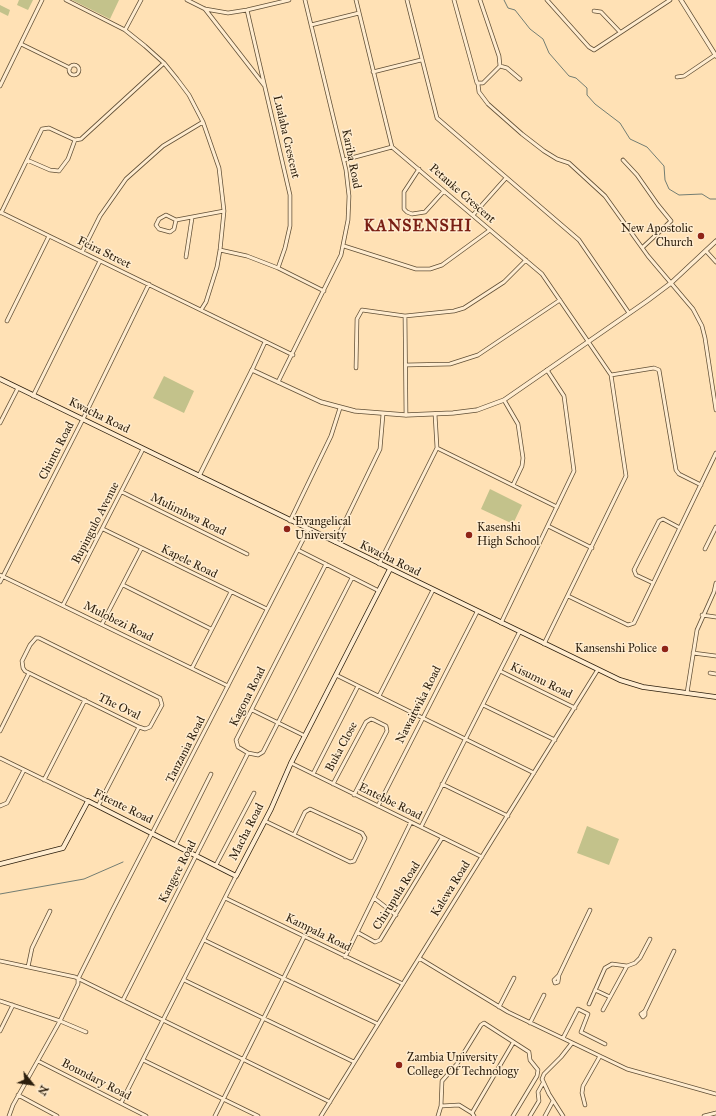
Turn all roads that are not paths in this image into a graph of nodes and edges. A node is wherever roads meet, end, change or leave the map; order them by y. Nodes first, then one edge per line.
1 (42, 0) edge
2 (66, 0) edge
3 (141, 0) edge
4 (187, 0) edge
5 (289, 0) edge
6 (305, 0) edge
7 (356, 0) edge
8 (407, 0) edge
9 (454, 0) edge
10 (480, 0) edge
11 (547, 0) edge
12 (670, 0) edge
13 (681, 0) edge
14 (205, 9) junction
15 (247, 10) junction
16 (594, 10) dead end
17 (359, 13) junction
18 (311, 25) junction
19 (125, 30) junction
20 (620, 32) junction
21 (21, 44) junction
22 (716, 55) edge
23 (421, 60) junction
24 (164, 64) junction
25 (500, 66) junction
26 (70, 68) dead end
27 (373, 72) junction
28 (262, 73) junction
29 (257, 75) junction
30 (677, 77) dead end
31 (520, 79) dead end
32 (478, 84) junction
33 (0, 86) edge
34 (266, 88) junction
35 (203, 122) junction
36 (75, 140) junction
37 (392, 147) junction
38 (27, 160) junction
39 (344, 160) junction
40 (623, 160) dead end
41 (419, 169) junction
42 (506, 178) junction
43 (444, 191) junction
44 (224, 211) junction
45 (1, 212) edge
46 (473, 215) junction
47 (192, 218) junction
48 (176, 220) junction
49 (490, 230) junction
50 (49, 236) junction
51 (716, 241) edge
52 (344, 246) junction
53 (643, 247) junction
54 (220, 250) junction
55 (706, 251) junction
56 (82, 252) junction
57 (186, 257) dead end
58 (526, 260) junction
59 (100, 261) junction
60 (716, 262) edge
61 (278, 268) junction
62 (671, 283) junction
63 (149, 284) junction
64 (324, 291) junction
65 (560, 300) junction
66 (201, 310) junction
67 (629, 313) junction
68 (405, 316) junction
69 (7, 321) dead end
70 (265, 342) junction
71 (588, 342) junction
72 (293, 355) junction
73 (406, 365) junction
74 (356, 368) dead end
75 (252, 370) junction
76 (547, 370) junction
77 (611, 375) junction
78 (0, 379) edge
79 (278, 382) junction
80 (18, 388) junction
81 (33, 396) junction
82 (504, 400) junction
83 (340, 408) junction
84 (716, 410) edge
85 (383, 414) junction
86 (435, 414) junction
87 (406, 415) junction
88 (83, 419) junction
89 (0, 423) edge
90 (437, 448) junction
91 (143, 449) junction
92 (716, 453) edge
93 (199, 476) junction
94 (513, 485) junction
95 (701, 485) junction
96 (122, 492) junction
97 (557, 507) junction
98 (290, 520) junction
99 (548, 526) junction
100 (716, 527) edge
101 (680, 528) junction
102 (103, 529) junction
103 (308, 530) junction
104 (335, 542) junction
105 (141, 548) junction
106 (592, 548) junction
107 (705, 549) dead end
108 (298, 550) junction
109 (247, 554) dead end
110 (326, 564) junction
111 (379, 564) junction
112 (390, 569) junction
113 (1, 575) edge
114 (352, 578) junction
115 (0, 582) edge
116 (653, 583) junction
117 (716, 583) edge
118 (123, 585) junction
119 (433, 590) junction
120 (378, 591) junction
121 (231, 592) junction
122 (715, 592) edge
123 (568, 596) junction
124 (63, 605) junction
125 (267, 609) junction
126 (477, 612) junction
127 (702, 615) junction
128 (716, 617) edge
129 (102, 624) junction
130 (501, 624) junction
131 (211, 629) junction
132 (520, 633) junction
133 (544, 644) junction
134 (693, 653) junction
135 (716, 656) edge
136 (192, 668) junction
137 (598, 670) junction
138 (500, 671) junction
139 (29, 673) junction
140 (710, 673) dead end
141 (716, 674) edge
142 (336, 675) junction
143 (228, 686) junction
144 (358, 686) junction
145 (687, 693) junction
146 (379, 696) junction
147 (716, 697) edge
148 (85, 700) junction
149 (483, 705) junction
150 (575, 708) junction
151 (252, 710) junction
152 (423, 718) junction
153 (278, 723) junction
154 (139, 727) junction
155 (0, 731) edge
156 (305, 736) junction
157 (466, 738) junction
158 (555, 740) junction
159 (248, 753) junction
160 (0, 758) edge
161 (291, 763) junction
162 (24, 770) junction
163 (534, 773) junction
164 (211, 774) dead end
165 (313, 774) junction
166 (44, 780) junction
167 (333, 784) junction
168 (442, 784) junction
169 (254, 793) dead end
170 (354, 795) junction
171 (88, 801) junction
172 (0, 806) edge
173 (98, 806) junction
174 (378, 806) junction
175 (508, 816) junction
176 (265, 821) junction
177 (411, 822) junction
178 (421, 827) junction
179 (153, 833) junction
180 (294, 835) junction
181 (442, 838) junction
182 (176, 844) junction
183 (197, 855) junction
184 (482, 857) junction
185 (0, 864) edge
186 (216, 865) junction
187 (236, 876) junction
188 (225, 898) junction
189 (374, 898) junction
190 (590, 910) dead end
191 (50, 911) dead end
192 (396, 915) junction
193 (357, 932) junction
194 (304, 936) junction
195 (650, 939) dead end
196 (204, 940) junction
197 (674, 951) dead end
198 (345, 957) junction
199 (419, 958) junction
200 (0, 961) edge
201 (628, 966) junction
202 (28, 967) junction
203 (559, 975) dead end
204 (284, 977) junction
205 (78, 978) junction
206 (514, 978) dead end
207 (184, 980) junction
208 (403, 984) junction
209 (595, 990) junction
210 (544, 995) dead end
211 (610, 997) junction
212 (123, 1000) junction
213 (0, 1001) edge
214 (589, 1004) dead end
215 (13, 1005) junction
216 (499, 1007) junction
217 (603, 1010) dead end
218 (645, 1011) dead end
219 (264, 1018) junction
220 (164, 1020) junction
221 (60, 1021) junction
222 (530, 1023) junction
223 (378, 1024) junction
224 (0, 1031) edge
225 (86, 1032) dead end
226 (563, 1038) junction
227 (513, 1043) junction
228 (572, 1043) junction
229 (605, 1044) dead end
230 (600, 1056) junction
231 (243, 1058) junction
232 (143, 1060) junction
233 (38, 1061) junction
234 (354, 1062) junction
235 (543, 1083) junction
236 (716, 1094) edge
237 (18, 1095) junction
238 (224, 1099) junction
239 (553, 1101) junction
240 (330, 1102) junction
241 (121, 1103) junction
242 (441, 1106) junction
243 (585, 1106) dead end
244 (473, 1114) edge
245 (714, 1114) edge
246 (9, 1116) edge
247 (57, 1116) edge
248 (146, 1116) edge
249 (215, 1116) edge
250 (258, 1116) edge
251 (321, 1116) edge
252 (438, 1116) edge
253 (513, 1116) edge
254 (530, 1116) edge
255 (545, 1116) edge
256 (563, 1116) edge
257 (704, 1116) edge

1 - 21 street
2 - 19 street
3 - 19 street
4 - 14 street
5 - 15 street
6 - 18 street, Kariba Road
7 - 17 street
8 - 23 street
9 - 32 street
10 - 25 street
11 - 20 street
12 - 20 street
13 - 22 street
14 - 15 street
14 - 29 street
15 - 28 street, Lualaba Crescent
16 - 20 street
17 - 18 street
17 - 27 street
18 - 39 street, Kariba Road
19 - 24 street
21 - 26 street
21 - 33 street
22 - 30 street
23 - 27 street
23 - 42 street
24 - 35 street
24 - 36 street
25 - 31 street
25 - 32 street
27 - 37 street
28 - 29 street
28 - 34 street, Lualaba Crescent
29 - 34 street
32 - 53 street
34 - 61 street, Lualaba Crescent
35 - 44 street
35 - 56 street
36 - 38 street
36 - 38 street
37 - 39 street
37 - 41 street, Petauke Crescent
38 - 45 street
39 - 52 street, Kariba Road
40 - 53 street
41 - 43 street, Petauke Crescent
41 - 43 street
42 - 46 street
42 - 67 street
43 - 46 street, Petauke Crescent
44 - 47 street
44 - 54 street
45 - 50 street, Feira Street
46 - 49 street, Petauke Crescent
47 - 48 street
47 - 57 street
48 - 48 street
49 - 52 street
49 - 58 street, Petauke Crescent
50 - 56 street, Feira Street
50 - 69 street
51 - 55 street
52 - 64 street, Kariba Road
53 - 62 street
54 - 61 street
54 - 66 street
55 - 60 street
55 - 62 street
56 - 59 street, Feira Street
58 - 65 street, Petauke Crescent
58 - 68 street
59 - 63 street, Feira Street
59 - 81 street
61 - 64 street
62 - 67 street
62 - 84 street
63 - 66 street, Feira Street
63 - 88 street, Chintu Road
64 - 72 street, Kariba Road
65 - 71 street, Petauke Crescent
65 - 73 street
66 - 70 street, Feira Street
67 - 71 street
68 - 73 street
68 - 74 street
70 - 72 street, Feira Street
70 - 75 street
71 - 76 street
71 - 77 street, Petauke Crescent
72 - 79 street, Kariba Road
73 - 87 street
75 - 79 street
75 - 93 street
76 - 82 street
76 - 97 street
77 - 95 street
77 - 106 street
78 - 80 main road, Kwacha Road
79 - 83 street
80 - 81 main road, Kwacha Road
80 - 89 street
81 - 88 main road, Kwacha Road
82 - 86 street
82 - 94 street
83 - 85 street
83 - 98 street
85 - 87 street
85 - 104 street
86 - 87 street
86 - 90 street
88 - 91 main road, Kwacha Road
88 - 113 street, Chintu Road
90 - 94 street
90 - 111 street
91 - 93 main road, Kwacha Road
91 - 96 street, Bupingulo Avenue
92 - 95 street
93 - 98 main road, Kwacha Road
94 - 97 street
95 - 101 street
96 - 102 street, Bupingulo Avenue
96 - 109 street, Mulimbwa Road
97 - 99 street
98 - 103 main road, Kwacha Road
99 - 106 street
99 - 130 street
100 - 107 street
101 - 116 street
101 - 116 street
102 - 105 street, Kapele Road
102 - 124 street, Bupingulo Avenue
103 - 104 main road, Kwacha Road
103 - 108 street, Tanzania Road
104 - 111 main road, Kwacha Road
105 - 118 street
105 - 121 street, Kapele Road
106 - 123 street
108 - 110 street
108 - 125 street, Tanzania Road
110 - 114 street
110 - 151 street, Kagona Road
111 - 112 main road, Kwacha Road
112 - 119 main road, Kwacha Road
112 - 120 main road, Macha Road
113 - 115 street, Chintu Road
113 - 124 street, Mulobezi Road
114 - 120 street
114 - 153 street
116 - 123 street
117 - 122 street
118 - 129 street
118 - 131 street
119 - 126 main road, Kwacha Road
119 - 146 street
120 - 142 main road, Macha Road
121 - 125 street, Kapele Road
121 - 131 street
122 - 127 street
123 - 133 street
124 - 129 street, Mulobezi Road
125 - 143 street, Tanzania Road
126 - 130 main road, Kwacha Road
126 - 152 street, Nawaitwika Road
127 - 128 street
127 - 134 street
129 - 136 street, Mulobezi Road
130 - 132 main road, Kwacha Road
131 - 136 street
132 - 133 main road, Kwacha Road
132 - 138 street
133 - 137 main road, Kwacha Road
134 - 135 street
134 - 145 street
136 - 143 street, Mulobezi Road
137 - 145 main road, Kwacha Road
137 - 150 street, Kalewa Road
138 - 149 street
138 - 150 street, Kisumu Road
139 - 148 street, The Oval
139 - 154 street, The Oval
139 - 155 street
140 - 141 street
142 - 144 street
142 - 156 main road, Macha Road
143 - 179 street, Tanzania Road
144 - 146 street
144 - 165 street
145 - 147 main road, Kwacha Road
146 - 152 street
148 - 154 street, The Oval
148 - 166 street
149 - 157 street
149 - 158 street
150 - 158 street, Kalewa Road
151 - 153 street
151 - 159 street, Kagona Road
152 - 157 street
152 - 174 street, Nawaitwika Road
153 - 156 street
153 - 159 street
154 - 173 street
156 - 161 main road, Macha Road
157 - 163 street
157 - 168 street
158 - 163 street, Kalewa Road
159 - 183 street, Kangere Road
160 - 162 street, Fitente Road
161 - 165 street, Entebbe Road
161 - 176 main road, Macha Road
162 - 166 street, Fitente Road
162 - 172 street
163 - 175 street, Kalewa Road
164 - 182 street
165 - 167 street, Entebbe Road
166 - 171 street, Fitente Road
167 - 170 street, Entebbe Road
167 - 170 street, Buka Close
168 - 175 street
168 - 178 street
169 - 186 street
170 - 174 street, Entebbe Road
171 - 173 main road, Fitente Road
171 - 185 main road
173 - 179 main road, Fitente Road
174 - 177 street, Entebbe Road
175 - 184 street, Kalewa Road
176 - 180 street
176 - 187 main road, Macha Road
177 - 178 street, Entebbe Road
177 - 189 street
178 - 181 street, Entebbe Road
179 - 182 main road, Fitente Road
179 - 205 street, Tanzania Road
180 - 180 street
181 - 184 street, Entebbe Road
181 - 192 street, Chirupula Road
182 - 183 main road, Fitente Road
183 - 186 main road, Fitente Road
183 - 212 street, Kangere Road
184 - 199 street, Kalewa Road
186 - 187 main road, Fitente Road
187 - 188 street, Macha Road
188 - 194 street, Kampala Road
188 - 196 street, Macha Road
189 - 192 street
189 - 193 street
190 - 203 street
191 - 202 street
192 - 193 street, Chirupula Road
193 - 198 street
194 - 198 street, Kampala Road
194 - 204 street
195 - 201 street
196 - 204 street
196 - 207 street, Macha Road
197 - 218 street
198 - 208 street, Kampala Road
199 - 208 street, Kalewa Road
199 - 216 street
200 - 202 street
201 - 209 street
201 - 211 street
202 - 205 street
204 - 219 street
204 - 223 street
205 - 212 street
205 - 221 street, Tanzania Road
206 - 216 street
207 - 219 street
207 - 220 street, Macha Road
208 - 223 street, Kalewa Road
209 - 211 street
209 - 214 street
210 - 222 street
211 - 217 street
212 - 220 street
213 - 215 street
215 - 221 street
215 - 224 street
216 - 222 street
219 - 231 street
219 - 234 street
220 - 231 street
220 - 232 street, Macha Road
221 - 225 street
221 - 233 street, Tanzania Road
222 - 226 street
223 - 234 street, Kalewa Road
226 - 228 street
226 - 229 street
227 - 242 street
227 - 244 street
227 - 253 street
228 - 230 street
228 - 235 street
230 - 236 street
230 - 243 street
231 - 238 street
231 - 240 street
232 - 238 street
232 - 241 street, Macha Road
233 - 237 street, Tanzania Road
233 - 241 street, Boundary Road
234 - 240 street, Kalewa Road
235 - 239 street
235 - 254 street
237 - 246 street, Tanzania Road
237 - 247 street
238 - 249 street
238 - 250 street
239 - 255 street
239 - 256 street
240 - 251 street, Kalewa Road
241 - 248 street, Boundary Road
242 - 244 street
242 - 252 street
245 - 257 street

